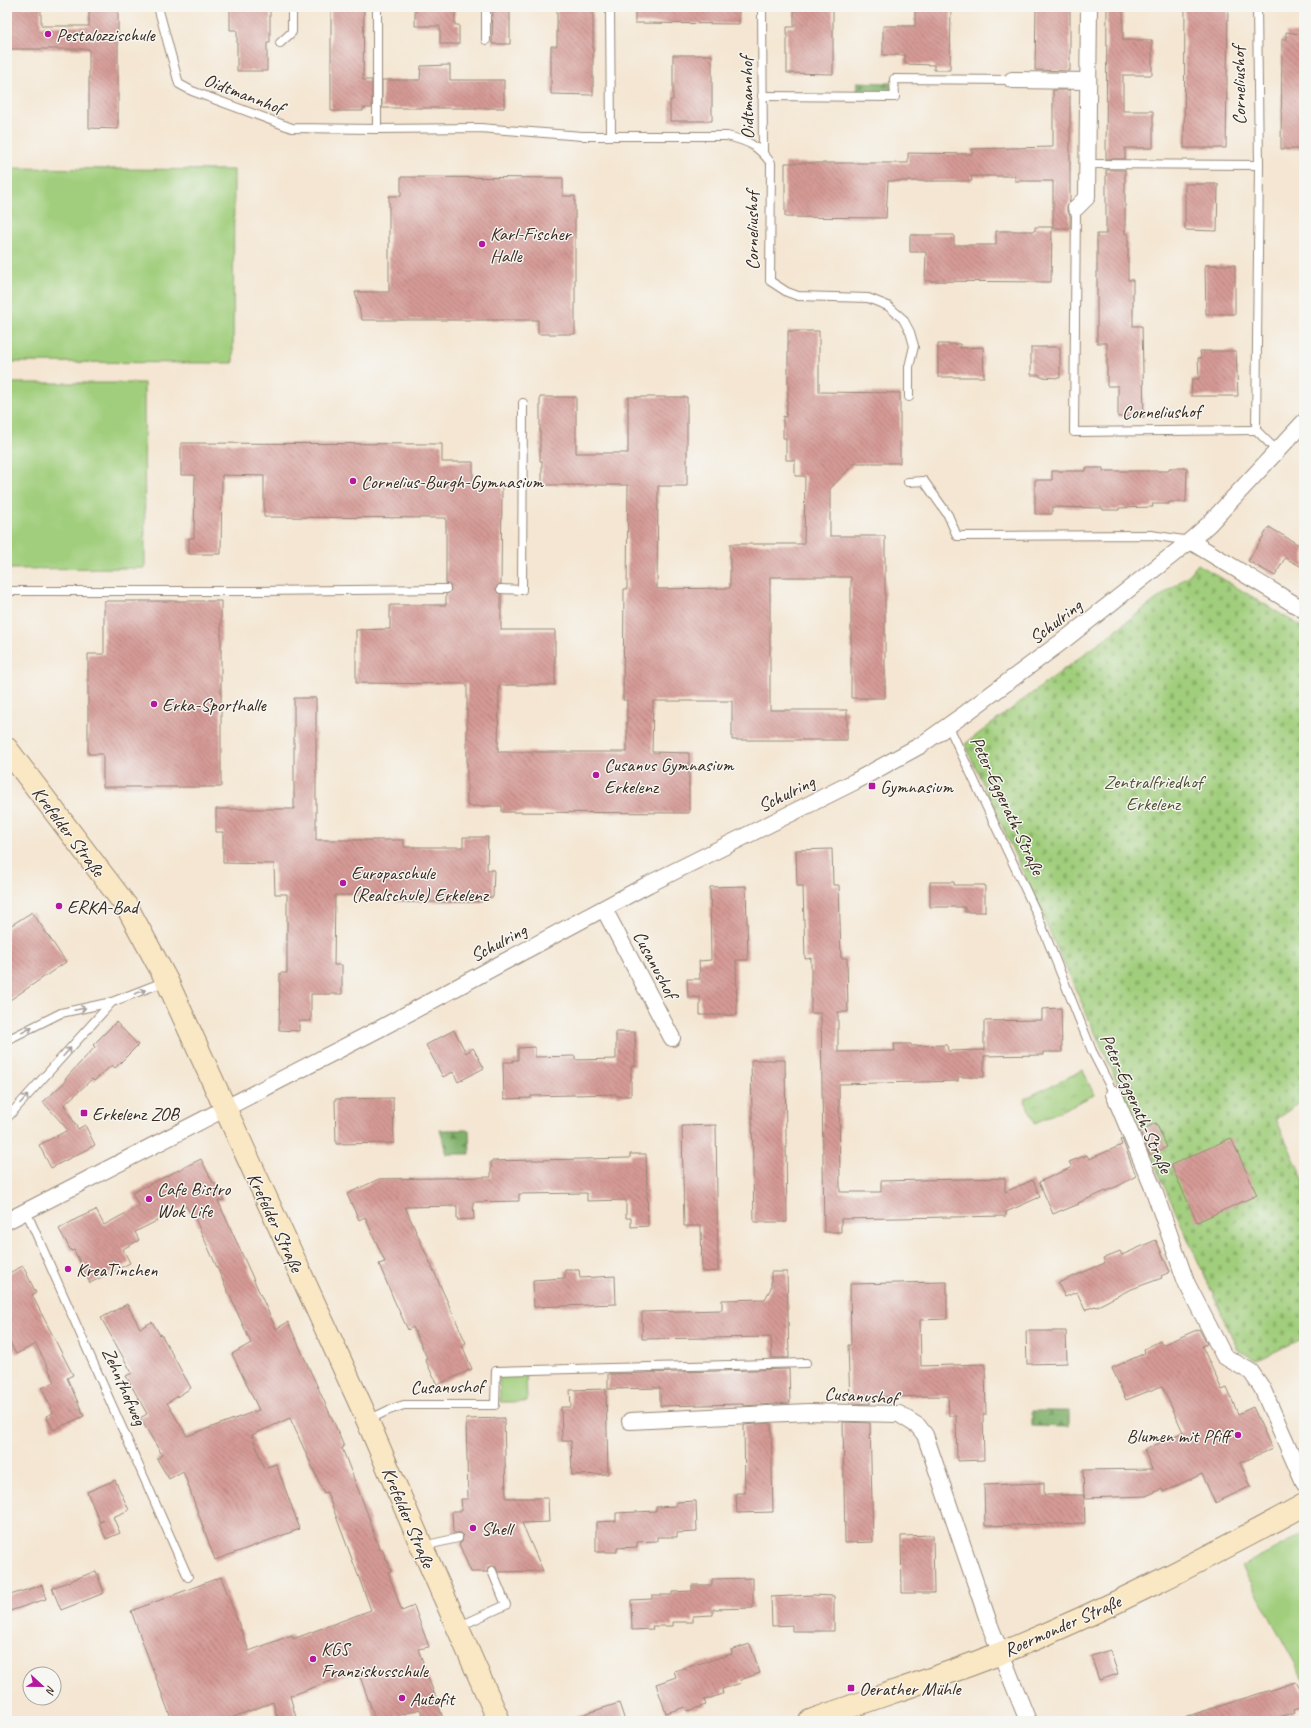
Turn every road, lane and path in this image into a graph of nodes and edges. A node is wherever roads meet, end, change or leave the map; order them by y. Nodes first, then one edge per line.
1 (158, 7) edge
2 (292, 7) edge
3 (377, 7) edge
4 (486, 7) edge
5 (610, 7) edge
6 (762, 7) edge
7 (1089, 7) edge
8 (1257, 7) edge
9 (486, 40) dead end
10 (280, 43) dead end
11 (1012, 80) joint
12 (1088, 81) junction
13 (762, 96) junction
14 (377, 129) junction
15 (611, 136) junction
16 (763, 153) junction
17 (1088, 164) junction
18 (1260, 165) junction
19 (1076, 208) joint
20 (909, 397) dead end
21 (523, 404) dead end
22 (1304, 422) edge
23 (1256, 430) junction
24 (1276, 451) junction
25 (908, 482) dead end
26 (1190, 541) junction
27 (446, 589) dead end
28 (501, 589) dead end
29 (7, 591) edge
30 (1304, 610) edge
31 (948, 726) junction
32 (7, 749) edge
33 (604, 910) junction
34 (167, 981) junction
35 (112, 1002) junction
36 (672, 1038) dead end
37 (7, 1043) edge
38 (1114, 1094) joint
39 (224, 1109) junction
40 (7, 1118) edge
41 (26, 1211) junction
42 (7, 1221) edge
43 (806, 1363) dead end
44 (368, 1420) junction
45 (630, 1421) dead end
46 (1304, 1483) edge
47 (1304, 1505) edge
48 (458, 1538) dead end
49 (422, 1547) junction
50 (492, 1571) dead end
51 (188, 1577) dead end
52 (457, 1628) junction
53 (1000, 1653) junction
54 (499, 1721) edge
55 (810, 1721) edge
56 (1028, 1721) edge

1 - 14 lane, Oidtmannhof
2 - 10 lane
3 - 14 lane
4 - 9 lane
5 - 15 lane
6 - 13 lane, Oidtmannhof
7 - 12 street, Corneliushof
8 - 18 lane, Corneliushof
11 - 12 street
11 - 13 lane
12 - 17 street, Corneliushof
13 - 16 lane, Oidtmannhof
14 - 15 lane, Oidtmannhof
15 - 16 lane, Oidtmannhof
16 - 20 lane, Corneliushof
17 - 18 lane
17 - 19 street, Corneliushof
18 - 23 lane, Corneliushof
19 - 23 lane, Corneliushof
21 - 28 lane
22 - 24 street, Schulring
23 - 24 lane
24 - 26 street, Schulring
25 - 26 lane
26 - 30 street
26 - 31 street, Schulring
27 - 29 lane
31 - 33 street, Schulring
31 - 38 lane, Peter-Eggerath-Straße
32 - 34 main road, Krefelder Straße
33 - 36 street, Cusanushof
33 - 39 street, Schulring
35 -> 34 lane
34 - 39 main road, Krefelder Straße
37 -> 35 lane
40 -> 35 lane
38 - 46 street, Peter-Eggerath-Straße
39 - 41 street
39 - 44 main road, Krefelder Straße
41 - 42 street
41 - 51 lane, Zehnthofweg
43 - 44 lane, Cusanushof
44 - 49 main road, Krefelder Straße
45 - 53 street, Cusanushof
47 - 53 main road, Roermonder Straße
48 - 49 lane
49 - 52 main road, Krefelder Straße
50 - 52 lane
52 - 54 main road, Krefelder Straße
53 - 55 main road, Roermonder Straße
53 - 56 street, Cusanushof

